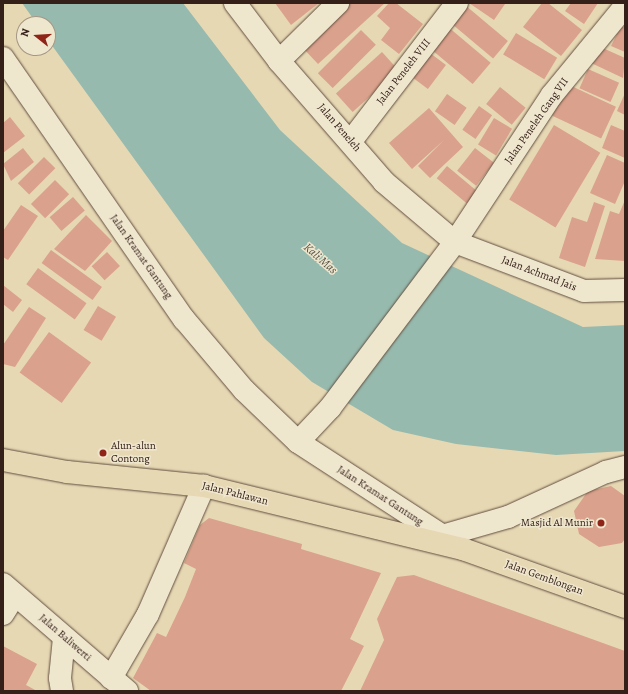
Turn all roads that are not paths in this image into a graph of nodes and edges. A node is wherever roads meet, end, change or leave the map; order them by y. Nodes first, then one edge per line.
1 (235, 3) edge
2 (338, 3) edge
3 (457, 3) edge
4 (625, 6) edge
5 (3, 58) edge
6 (279, 61) junction
7 (351, 141) junction
8 (449, 250) junction
9 (625, 290) edge
10 (298, 442) junction
11 (3, 460) edge
12 (625, 467) edge
13 (204, 486) junction
14 (442, 536) junction
15 (463, 549) junction
16 (9, 589) edge
17 (625, 607) edge
18 (3, 614) edge
19 (64, 638) junction
20 (119, 685) edge
21 (62, 691) edge

1 - 6 street, Jalan Peneleh
2 - 6 street
3 - 7 street, Jalan Peneleh VIII
4 - 8 street, Jalan Peneleh Gang VII
5 - 10 street, Jalan Kramat Gantung
6 - 7 street, Jalan Peneleh
7 - 8 street, Jalan Peneleh
8 - 9 street, Jalan Achmad Jais
8 - 10 street
10 - 14 street, Jalan Kramat Gantung
11 - 13 main road, Jalan Pahlawan
12 - 14 street
13 - 15 main road, Jalan Pahlawan
13 - 20 street
14 - 15 street, Jalan Kramat Gantung
15 - 17 main road, Jalan Gemblongan
16 - 18 street
16 - 19 street, Jalan Baliwerti
19 - 20 street, Jalan Baliwerti
19 - 21 street

